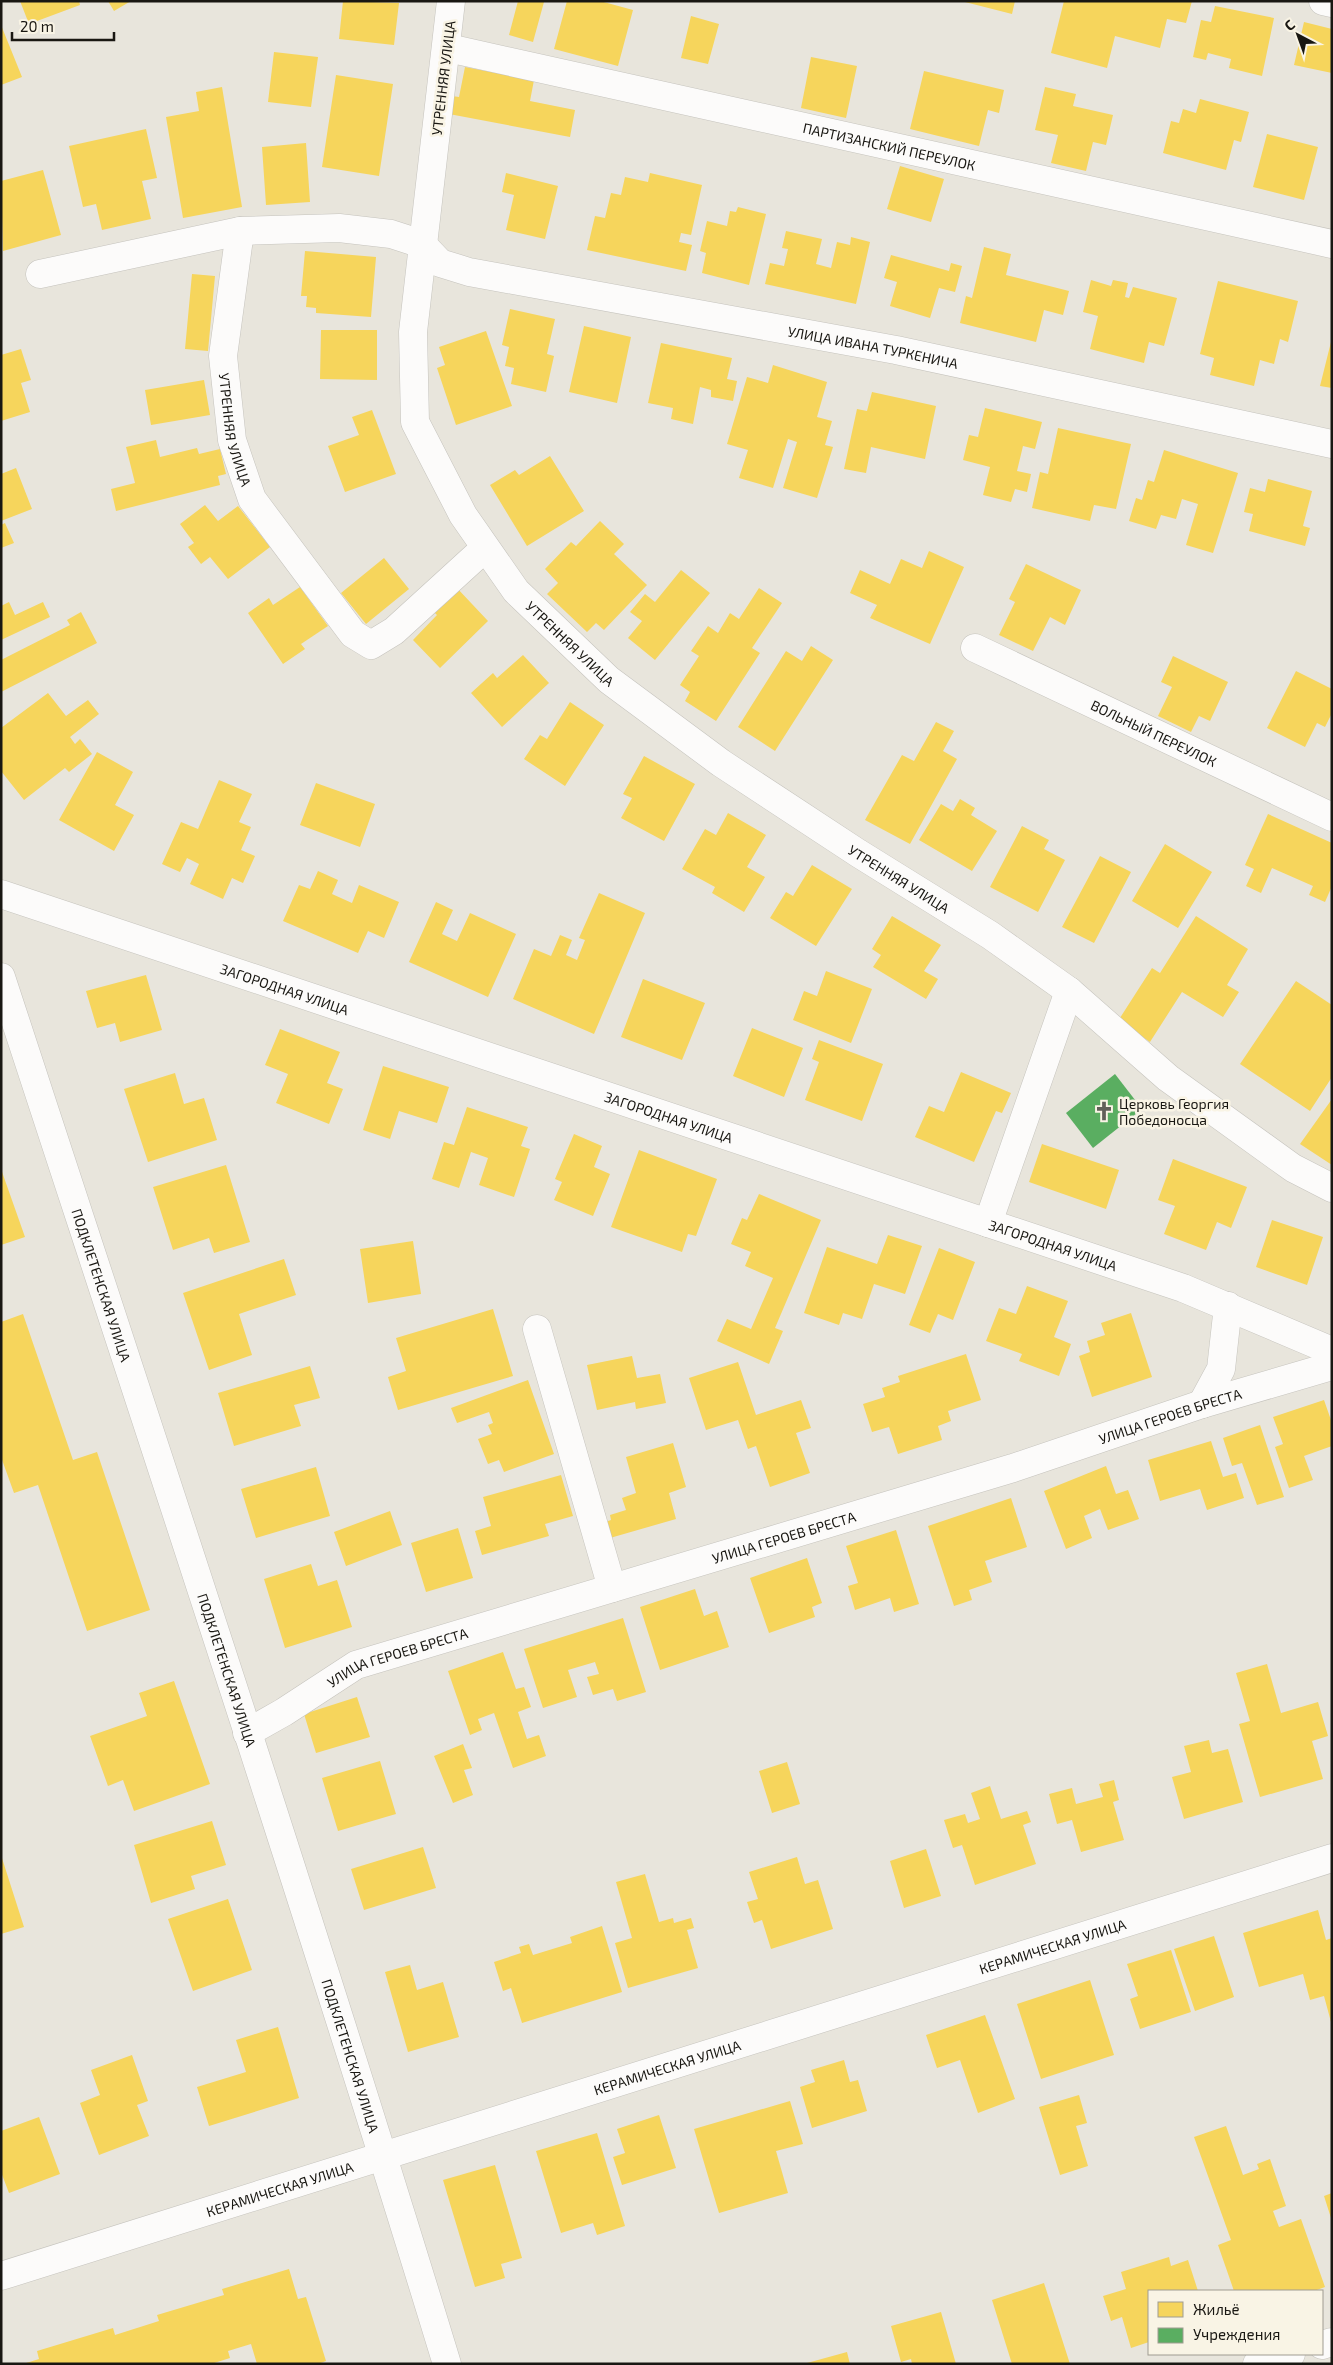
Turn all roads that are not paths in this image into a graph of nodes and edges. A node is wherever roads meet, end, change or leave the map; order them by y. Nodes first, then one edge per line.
1 (451, 1) edge
2 (1323, 1) edge
3 (1332, 3) edge
4 (448, 48) junction
5 (240, 231) junction
6 (422, 244) junction
7 (1332, 244) edge
8 (40, 274) dead end
9 (1332, 444) edge
10 (486, 548) junction
11 (975, 648) dead end
12 (1332, 817) edge
13 (1, 894) edge
14 (1, 977) edge
15 (1069, 991) junction
16 (1332, 1188) edge
17 (988, 1223) junction
18 (1228, 1306) junction
19 (537, 1329) dead end
20 (1332, 1351) edge
21 (1332, 1366) edge
22 (1202, 1404) junction
23 (612, 1588) junction
24 (248, 1732) junction
25 (1332, 1858) edge
26 (384, 2157) junction
27 (1, 2276) edge
28 (1288, 2355) edge
29 (447, 2364) edge
30 (1257, 2364) edge

1 - 4 street, УТРЕННЯЯ УЛИЦА
2 - 3 street
4 - 6 street, УТРЕННЯЯ УЛИЦА
4 - 7 street, ПАРТИЗАНСКИЙ ПЕРЕУЛОК
5 - 6 street
5 - 8 street
5 - 10 street, УТРЕННЯЯ УЛИЦА
6 - 9 street, УЛИЦА ИВАНА ТУРКЕНИЧА
6 - 10 street, УТРЕННЯЯ УЛИЦА
10 - 15 street, УТРЕННЯЯ УЛИЦА
11 - 12 street, ВОЛЬНЫЙ ПЕРЕУЛОК
13 - 17 street, ЗАГОРОДНАЯ УЛИЦА
14 - 24 street, ПОДКЛЕТЕНСКАЯ УЛИЦА
15 - 16 street, УТРЕННЯЯ УЛИЦА
15 - 17 street
17 - 18 street, ЗАГОРОДНАЯ УЛИЦА
18 - 20 street, ЗАГОРОДНАЯ УЛИЦА
18 - 22 street
19 - 23 street
21 - 22 street, УЛИЦА ГЕРОЕВ БРЕСТА
22 - 23 street, УЛИЦА ГЕРОЕВ БРЕСТА
23 - 24 street, УЛИЦА ГЕРОЕВ БРЕСТА
24 - 26 street, ПОДКЛЕТЕНСКАЯ УЛИЦА
25 - 26 street, КЕРАМИЧЕСКАЯ УЛИЦА
26 - 27 street, КЕРАМИЧЕСКАЯ УЛИЦА
26 - 29 street, ПОДКЛЕТЕНСКАЯ УЛИЦА
28 - 30 street

